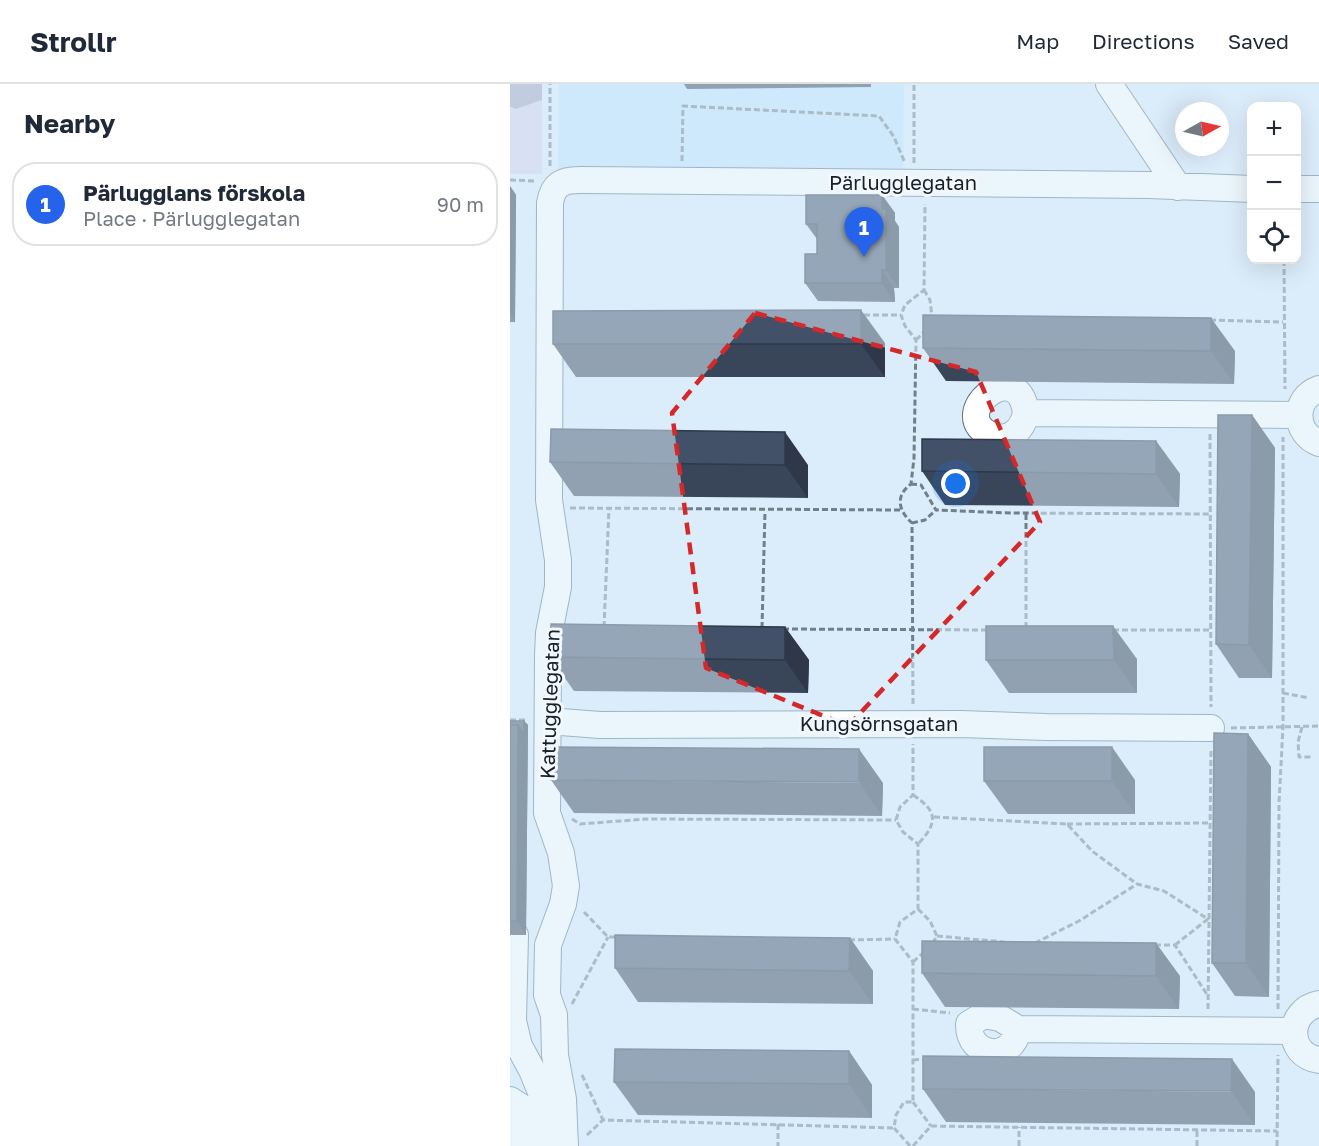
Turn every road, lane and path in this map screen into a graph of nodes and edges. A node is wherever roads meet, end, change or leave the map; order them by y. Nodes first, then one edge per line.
1 (550, 84) edge
2 (914, 84) edge
3 (1109, 84) edge
4 (510, 180) edge
5 (682, 181) junction
6 (553, 183) junction
7 (915, 184) junction
8 (1178, 187) junction
9 (1247, 189) edge
10 (1301, 189) edge
11 (1319, 189) edge
12 (1284, 264) edge
13 (924, 290) junction
14 (854, 315) edge
15 (901, 315) junction
16 (932, 316) junction
17 (943, 316) edge
18 (1206, 320) edge
19 (1283, 322) junction
20 (916, 340) junction
21 (1319, 389) edge
22 (1026, 413) dead end
23 (1210, 414) junction
24 (1290, 415) junction
25 (1319, 443) edge
26 (911, 484) junction
27 (551, 508) junction
28 (609, 508) junction
29 (901, 510) junction
30 (936, 510) junction
31 (765, 511) junction
32 (1026, 513) junction
33 (1210, 514) junction
34 (912, 524) junction
35 (594, 628) edge
36 (751, 628) edge
37 (762, 628) junction
38 (1037, 629) edge
39 (912, 630) junction
40 (991, 630) edge
41 (1109, 630) edge
42 (1210, 630) junction
43 (1283, 693) junction
44 (1309, 698) dead end
45 (548, 721) junction
46 (913, 724) junction
47 (1319, 726) edge
48 (1283, 727) junction
49 (1302, 727) junction
50 (1211, 728) junction
51 (1311, 757) dead end
52 (913, 795) junction
53 (547, 813) junction
54 (934, 817) junction
55 (896, 820) junction
56 (1209, 823) junction
57 (1067, 825) junction
58 (918, 844) junction
59 (1137, 884) junction
60 (566, 886) junction
61 (918, 909) junction
62 (1208, 920) junction
63 (515, 935) edge
64 (937, 936) junction
65 (608, 937) junction
66 (620, 938) edge
67 (895, 939) junction
68 (837, 940) edge
69 (1010, 942) edge
70 (1026, 943) edge
71 (1035, 943) junction
72 (1044, 943) edge
73 (1144, 945) edge
74 (1175, 945) junction
75 (914, 962) junction
76 (1208, 996) junction
77 (1319, 1004) edge
78 (572, 1005) dead end
79 (913, 1009) junction
80 (512, 1020) edge
81 (969, 1024) junction
82 (1018, 1029) junction
83 (1209, 1030) junction
84 (1286, 1031) junction
85 (935, 1059) edge
86 (913, 1060) junction
87 (1319, 1060) edge
88 (579, 1071) dead end
89 (510, 1100) edge
90 (914, 1102) junction
91 (603, 1120) junction
92 (778, 1124) junction
93 (931, 1126) junction
94 (1019, 1127) junction
95 (894, 1128) junction
96 (1197, 1129) junction
97 (1276, 1131) junction
98 (574, 1143) edge
99 (521, 1146) edge
100 (546, 1146) edge
101 (778, 1146) edge
102 (911, 1146) edge
103 (1019, 1146) edge
104 (1197, 1146) edge
105 (1277, 1146) edge

1 - 6 path
2 - 7 path
3 - 8 street
4 - 6 path
5 - 6 street, Pärlugglegatan
5 - 7 street, Pärlugglegatan
5 - 7 path
6 - 27 street, Kattugglegatan
7 - 8 street, Pärlugglegatan
7 - 13 path
8 - 9 street, Pärlugglegatan
10 - 11 street
12 - 19 path
13 - 15 path
13 - 16 path
14 - 15 path
15 - 20 path
16 - 17 path
16 - 20 path
18 - 19 path
19 - 24 path
20 - 26 path
21 - 24 street
22 - 23 street
23 - 24 street
23 - 33 path
24 - 25 street
24 - 43 path
26 - 29 path
26 - 30 path
27 - 28 path
27 - 45 street, Kattugglegatan
28 - 31 path
28 - 35 path
29 - 31 path
29 - 34 path
30 - 32 path
30 - 34 path
31 - 37 path
32 - 33 path
32 - 38 path
33 - 42 path
34 - 39 path
36 - 37 path
37 - 39 path
39 - 40 path
39 - 46 path
41 - 42 path
42 - 50 path
43 - 44 path
43 - 48 path
45 - 46 street, Kungsörnsgatan
45 - 53 street, Kattugglegatan
46 - 50 street, Kungsörnsgatan
46 - 52 path
47 - 49 path
48 - 49 path
48 - 50 path
48 - 84 path
49 - 51 path
50 - 56 path
52 - 54 path
52 - 55 path
53 - 55 path
53 - 60 street, Kattugglegatan
54 - 57 path
54 - 58 path
55 - 58 path
56 - 57 path
56 - 62 path
57 - 59 path
58 - 61 path
59 - 62 path
59 - 71 path
60 - 65 path
60 - 98 street, Kattugglegatan
61 - 64 path
61 - 67 path
62 - 74 path
62 - 76 path
63 - 80 street
64 - 69 path
64 - 75 path
65 - 66 path
65 - 78 path
67 - 68 path
67 - 75 path
70 - 71 path
71 - 72 path
73 - 74 path
74 - 76 path
75 - 79 path
76 - 83 path
77 - 84 street
79 - 81 path
79 - 86 path
80 - 100 street
81 - 82 street
81 - 82 street
82 - 83 street
83 - 84 street
84 - 87 street
84 - 97 path
85 - 86 path
86 - 90 path
88 - 91 path
89 - 99 street
90 - 93 path
90 - 95 path
91 - 92 path
91 - 98 path
92 - 95 path
92 - 101 path
93 - 94 path
93 - 102 path
94 - 96 path
94 - 103 path
95 - 102 path
96 - 97 path
96 - 104 path
97 - 105 path

